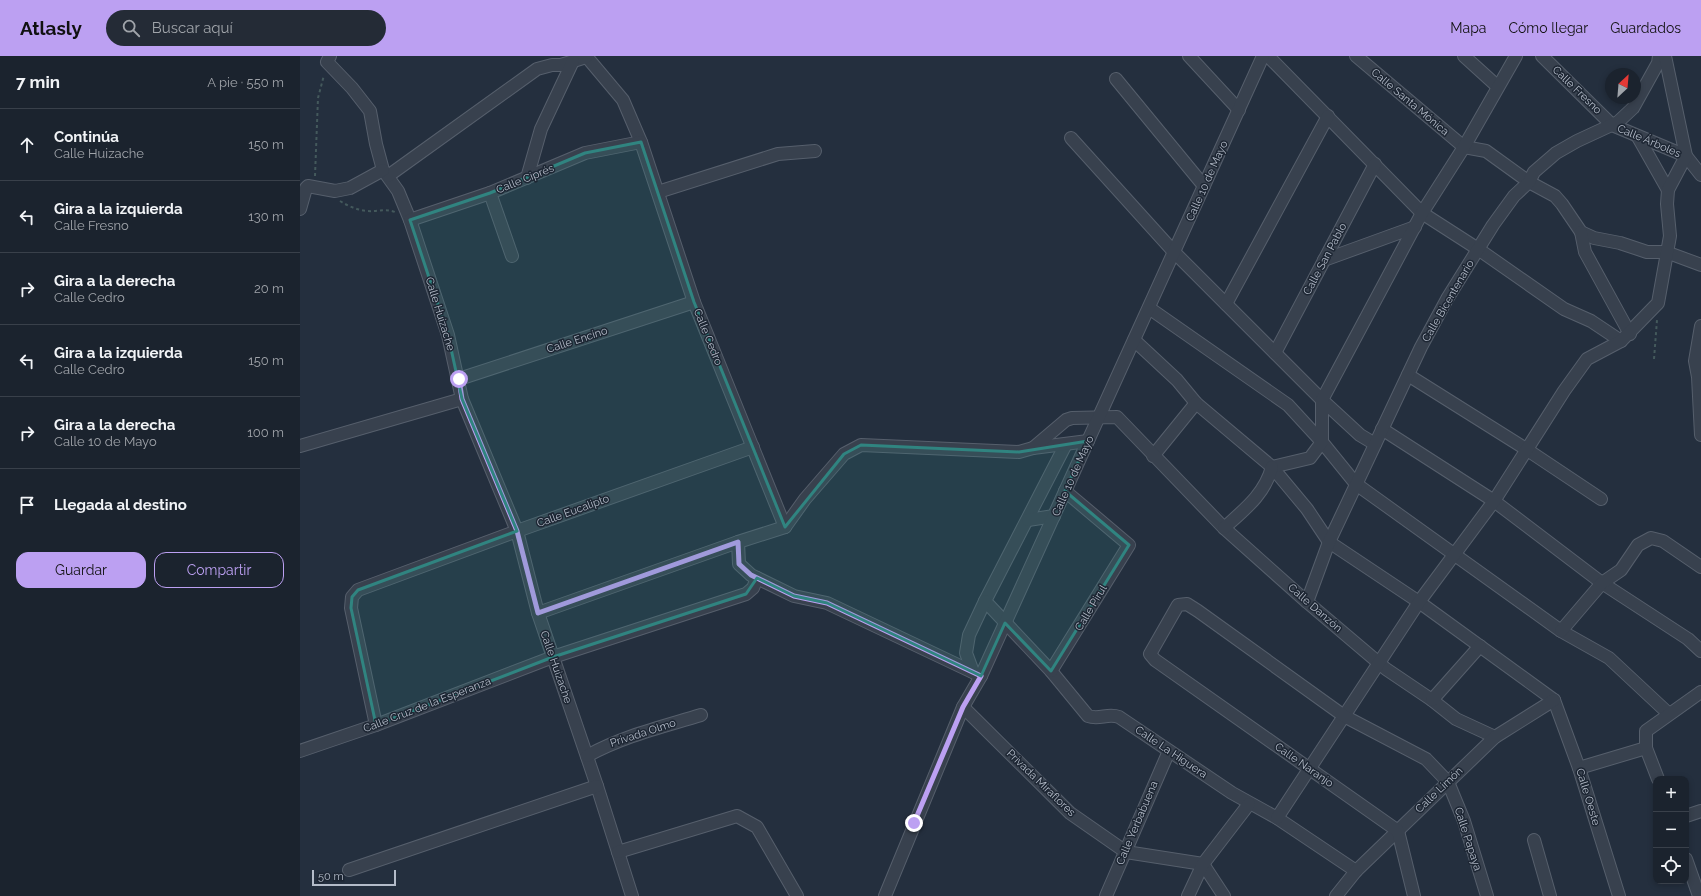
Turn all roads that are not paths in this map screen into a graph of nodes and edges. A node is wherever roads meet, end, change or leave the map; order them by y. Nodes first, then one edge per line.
1 (586, 56) edge
2 (1189, 56) edge
3 (1263, 56) edge
4 (1268, 56) edge
5 (1356, 56) edge
6 (1464, 56) edge
7 (1516, 56) edge
8 (1542, 56) edge
9 (1659, 56) edge
10 (1665, 56) edge
11 (329, 59) edge
12 (573, 61) junction
13 (1116, 79) dead end
14 (1497, 86) junction
15 (1239, 110) junction
16 (1328, 116) junction
17 (1612, 125) junction
18 (1638, 137) junction
19 (1071, 138) dead end
20 (641, 142) junction
21 (1464, 147) junction
22 (815, 151) dead end
23 (1686, 156) junction
24 (1375, 164) junction
25 (386, 173) junction
26 (1701, 175) edge
27 (527, 178) junction
28 (1529, 182) junction
29 (1204, 186) junction
30 (1668, 190) junction
31 (658, 192) junction
32 (490, 193) junction
33 (300, 209) edge
34 (1422, 214) junction
35 (410, 220) junction
36 (1415, 227) junction
37 (1581, 232) junction
38 (1478, 249) junction
39 (1174, 252) junction
40 (1666, 252) junction
41 (512, 256) dead end
42 (1324, 260) junction
43 (1701, 265) edge
44 (694, 302) junction
45 (1226, 304) junction
46 (1149, 308) junction
47 (1701, 326) edge
48 (1626, 338) junction
49 (1134, 340) junction
50 (1275, 353) junction
51 (1408, 375) junction
52 (459, 379) junction
53 (462, 399) junction
54 (1322, 400) junction
55 (1196, 403) junction
56 (1100, 416) junction
57 (1382, 429) junction
58 (1701, 435) edge
59 (1088, 441) junction
60 (1322, 442) junction
61 (1066, 444) junction
62 (1375, 444) junction
63 (300, 446) edge
64 (753, 447) junction
65 (1032, 448) junction
66 (1526, 449) junction
67 (1153, 456) junction
68 (1272, 467) junction
69 (1356, 484) junction
70 (1065, 491) junction
71 (1601, 499) dead end
72 (1494, 501) junction
73 (1054, 516) junction
74 (1028, 520) junction
75 (785, 528) junction
76 (1224, 528) junction
77 (517, 531) junction
78 (738, 542) junction
79 (1329, 542) junction
80 (1455, 554) junction
81 (1701, 567) edge
82 (758, 578) junction
83 (1602, 582) junction
84 (985, 601) junction
85 (1307, 602) junction
86 (1420, 602) junction
87 (538, 613) junction
88 (1005, 623) junction
89 (1561, 631) junction
90 (1480, 646) junction
91 (1701, 651) edge
92 (553, 657) junction
93 (1380, 664) junction
94 (1051, 671) junction
95 (977, 674) junction
96 (1700, 696) edge
97 (1432, 700) junction
98 (1554, 700) junction
99 (963, 707) junction
100 (1669, 714) junction
101 (701, 715) dead end
102 (1344, 716) junction
103 (376, 725) junction
104 (1495, 737) junction
105 (1646, 748) junction
106 (300, 751) edge
107 (1169, 751) junction
108 (587, 756) junction
109 (1579, 768) junction
110 (1310, 769) junction
111 (1657, 776) edge
112 (1448, 782) junction
113 (598, 786) junction
114 (1249, 804) junction
115 (1701, 810) edge
116 (1689, 815) edge
117 (1278, 818) junction
118 (1398, 831) junction
119 (1534, 840) dead end
120 (618, 852) junction
121 (1126, 852) junction
122 (1203, 864) junction
123 (1689, 868) edge
124 (349, 870) dead end
125 (1356, 871) junction
126 (883, 895) edge
127 (1339, 895) edge
128 (632, 896) edge
129 (797, 896) edge
130 (1106, 896) edge
131 (1188, 896) edge
132 (1224, 896) edge
133 (1414, 896) edge
134 (1487, 896) edge
135 (1550, 896) edge
136 (1619, 896) edge
137 (1699, 896) edge

1 - 12 street
1 - 20 street, Calle Cedro
2 - 15 street
3 - 15 street, Calle 10 de Mayo
4 - 16 street
5 - 21 street, Calle Santa Mónica
6 - 14 street
7 - 14 street
8 - 17 street, Calle Fresno
9 - 17 street, Calle Bicentenario
10 - 23 street
11 - 25 street, Calle Huizache
12 - 25 street
12 - 27 street
13 - 29 street
14 - 21 street
15 - 29 street, Calle 10 de Mayo
16 - 24 street
16 - 45 street
17 - 18 street, Calle Árboles
17 - 28 street, Calle Bicentenario
18 - 23 street, Calle Árboles
18 - 30 street
19 - 39 street
20 - 27 street, Calle Ciprés
20 - 31 street, Calle Cedro
21 - 28 street
21 - 34 street
22 - 31 street
23 - 26 street, Calle Árboles
23 - 30 street
24 - 34 street
24 - 42 street, Calle San Pablo
25 - 33 street
25 - 35 street, Calle Huizache
27 - 32 street, Calle Ciprés
28 - 37 street
28 - 38 street, Calle Bicentenario
29 - 39 street, Calle 10 de Mayo
30 - 40 street
31 - 44 street, Calle Cedro
32 - 35 street, Calle Ciprés
32 - 41 street
34 - 36 street
34 - 38 street
35 - 52 street, Calle Huizache
36 - 42 street
36 - 54 street
37 - 40 street
37 - 48 street
38 - 48 street
38 - 51 street, Calle Bicentenario
39 - 45 street
39 - 46 street, Calle 10 de Mayo
40 - 43 street
40 - 48 street
42 - 50 street, Calle San Pablo
44 - 52 street, Calle Encino
44 - 64 street, Calle Cedro
45 - 50 street
46 - 49 street, Calle 10 de Mayo
46 - 60 street
47 - 58 street
48 - 66 street
49 - 55 street
49 - 56 street, Calle 10 de Mayo
50 - 54 street
51 - 57 street, Calle Bicentenario
51 - 66 street
52 - 53 street, Calle Huizache
53 - 63 street
53 - 77 street, Calle Huizache
54 - 60 street
54 - 62 street
55 - 67 street
55 - 68 street
56 - 59 street, Calle 10 de Mayo
56 - 65 street, Calle Danzón
56 - 67 street, Calle Danzón
57 - 62 street, Calle Bicentenario
57 - 72 street
59 - 61 street
59 - 70 street, Calle 10 de Mayo
60 - 68 street
60 - 69 street
61 - 65 street
61 - 74 street
62 - 69 street, Calle Bicentenario
64 - 75 street, Calle Cedro
64 - 77 street, Calle Eucalipto
65 - 75 street
66 - 71 street
66 - 72 street
67 - 76 street, Calle Danzón
68 - 76 street
68 - 79 street
69 - 79 street, Calle Bicentenario
69 - 80 street
70 - 73 street, Calle 10 de Mayo
70 - 94 street, Calle Pirul
72 - 80 street
72 - 83 street
73 - 74 street
73 - 88 street, Calle 10 de Mayo
74 - 84 street
75 - 78 street
76 - 85 street, Calle Danzón
77 - 87 street, Calle Huizache
77 - 103 street, Calle Eucalipto
78 - 82 street
78 - 87 street
79 - 85 street, Calle Bicentenario
79 - 86 street
80 - 86 street
80 - 89 street
81 - 83 street
82 - 92 street, Calle Cruz de la Esperanza
82 - 95 street
83 - 89 street
83 - 91 street
84 - 88 street, Calle La Higuera
84 - 95 street
85 - 93 street, Calle Danzón
86 - 90 street
86 - 93 street
87 - 92 street, Calle Huizache
88 - 94 street, Calle La Higuera
88 - 95 street, Calle 10 de Mayo
89 - 100 street
90 - 97 street
90 - 98 street
92 - 103 street, Calle Cruz de la Esperanza
92 - 108 street, Calle Huizache
93 - 97 street, Calle Danzón
93 - 102 street
94 - 107 street, Calle La Higuera
95 - 99 street, Calle 10 de Mayo
96 - 100 street
97 - 104 street, Calle Danzón
98 - 104 street, Calle Limón
98 - 109 street, Calle Oeste
99 - 121 street, Privada Miraflores
99 - 126 street, Calle 10 de Mayo
100 - 105 street
101 - 108 street, Privada Olmo
102 - 110 street
102 - 110 street, Calle Naranjo
102 - 112 street
103 - 106 street, Calle Cruz de la Esperanza
104 - 112 street, Calle Limón
105 - 109 street
105 - 111 street
107 - 114 street, Calle La Higuera
107 - 121 street, Calle Yerbabuena
108 - 113 street, Calle Huizache
109 - 136 street, Calle Oeste
110 - 117 street
110 - 118 street, Calle Naranjo
112 - 118 street, Calle Limón
112 - 134 street, Calle Papaya
113 - 120 street, Calle Huizache
113 - 124 street
114 - 117 street, Calle La Higuera
114 - 122 street
115 - 116 street
117 - 125 street, Calle La Higuera
118 - 125 street, Calle Limón
118 - 133 street
119 - 135 street
120 - 128 street, Calle Huizache
120 - 129 street
121 - 122 street
121 - 130 street, Calle Yerbabuena
122 - 131 street
122 - 132 street
123 - 137 street
125 - 127 street, Calle Limón

